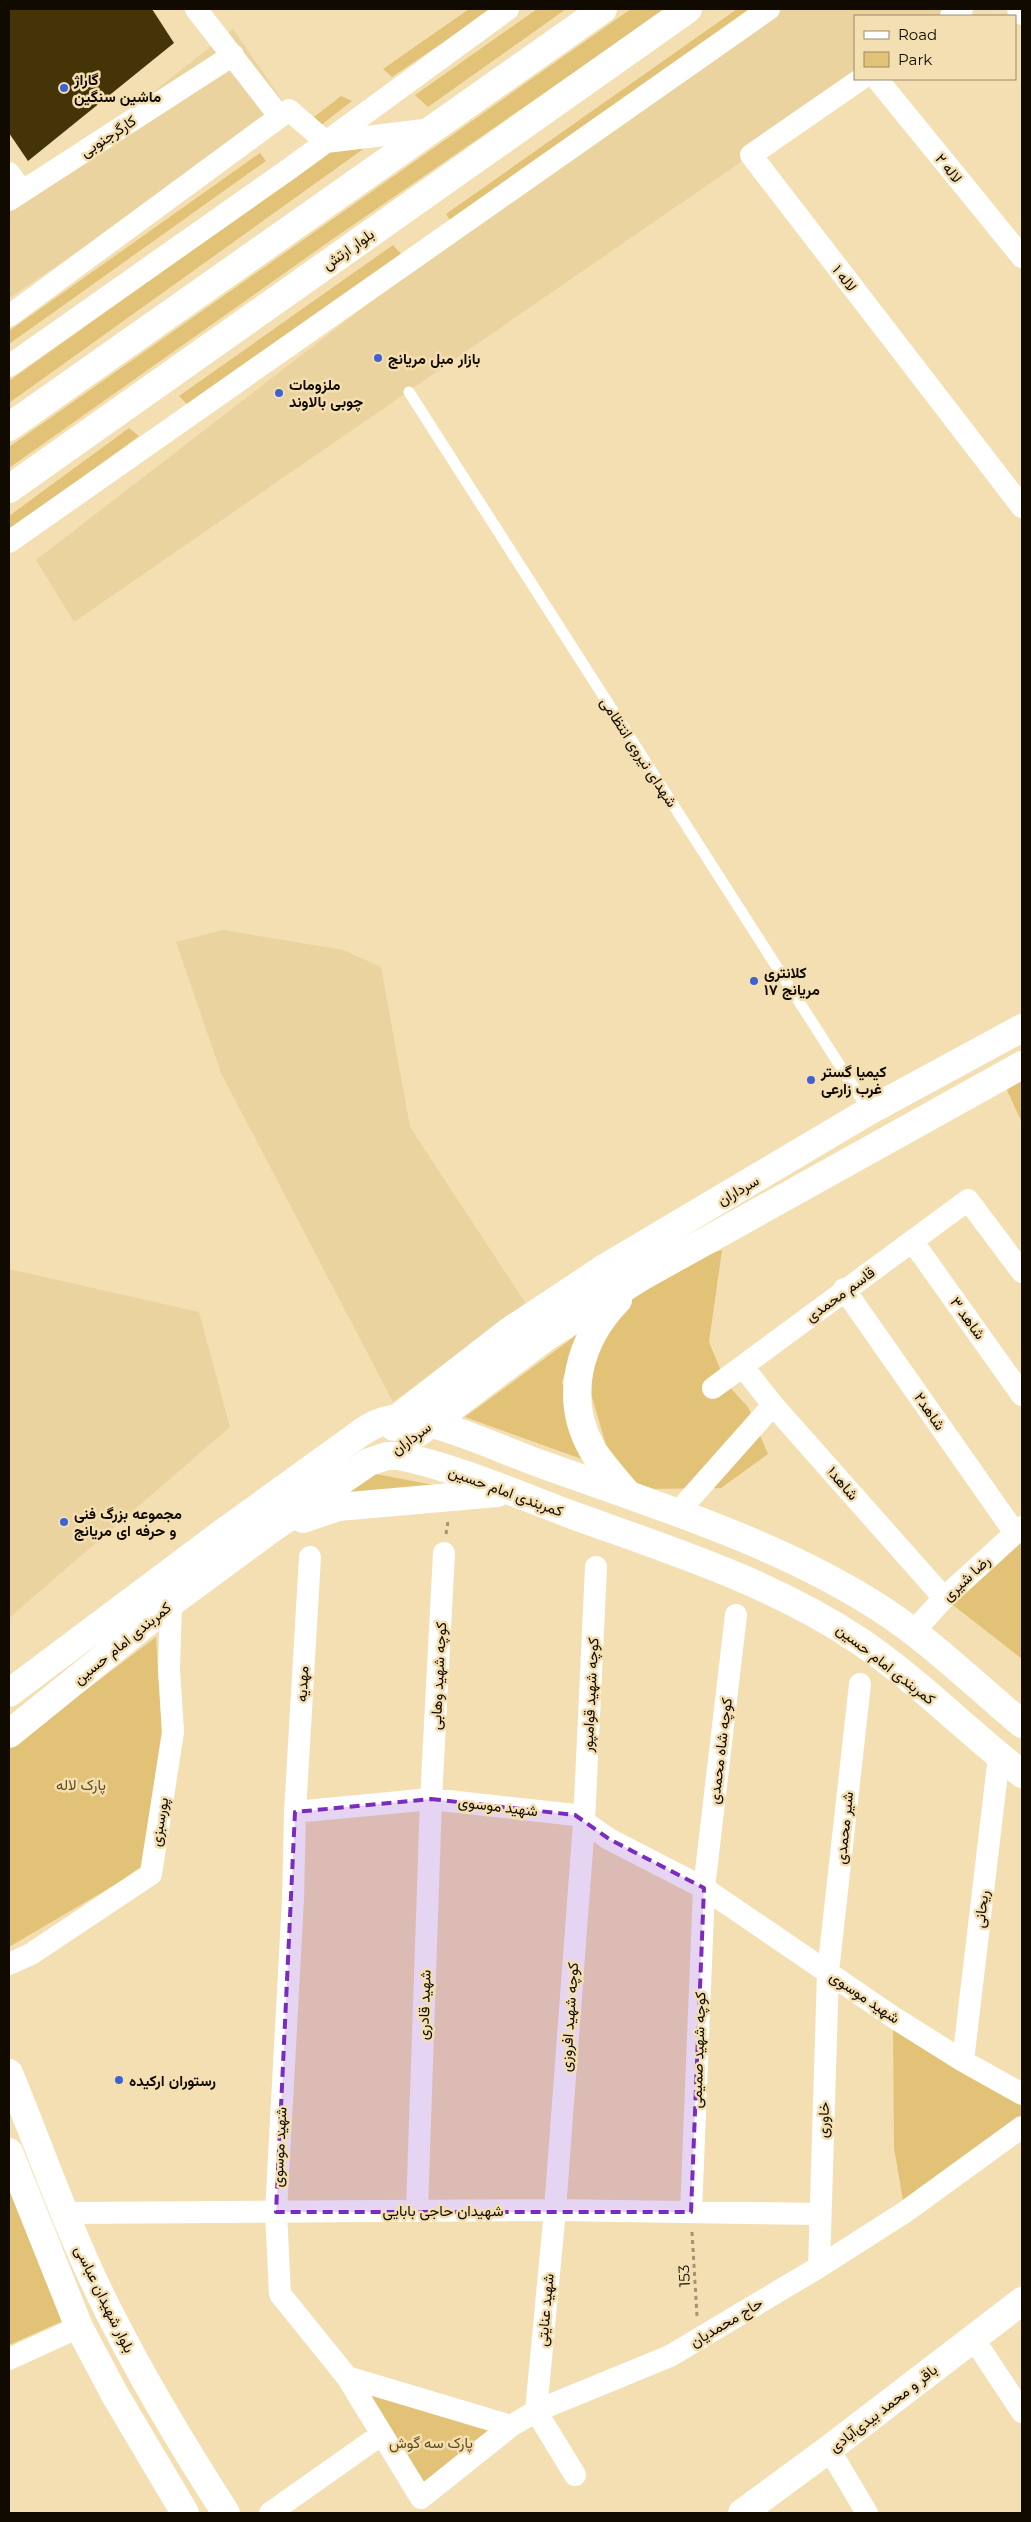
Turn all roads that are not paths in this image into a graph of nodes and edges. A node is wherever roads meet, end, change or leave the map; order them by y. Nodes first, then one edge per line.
1 (196, 9) edge
2 (508, 9) edge
3 (603, 9) edge
4 (688, 9) edge
5 (770, 9) edge
6 (1018, 9) edge
7 (1022, 14) edge
8 (233, 55) junction
9 (860, 80) edge
10 (878, 80) edge
11 (280, 117) junction
12 (432, 129) junction
13 (326, 142) junction
14 (9, 173) edge
15 (15, 196) edge
16 (1022, 257) edge
17 (9, 316) edge
18 (9, 366) edge
19 (409, 392) dead end
20 (9, 427) edge
21 (9, 489) edge
22 (1022, 507) edge
23 (9, 542) edge
24 (1022, 1028) edge
25 (1022, 1065) edge
26 (869, 1111) junction
27 (914, 1242) junction
28 (1022, 1272) edge
29 (643, 1276) junction
30 (844, 1289) junction
31 (743, 1367) junction
32 (713, 1388) dead end
33 (1022, 1395) edge
34 (773, 1405) junction
35 (396, 1418) junction
36 (429, 1425) junction
37 (387, 1456) junction
38 (511, 1492) junction
39 (628, 1494) junction
40 (677, 1513) junction
41 (270, 1530) junction
42 (1019, 1530) edge
43 (444, 1553) road end
44 (310, 1557) dead end
45 (596, 1567) dead end
46 (944, 1598) junction
47 (171, 1603) junction
48 (736, 1615) dead end
49 (913, 1632) junction
50 (860, 1684) dead end
51 (9, 1693) edge
52 (1022, 1724) edge
53 (9, 1734) edge
54 (999, 1756) junction
55 (1022, 1774) edge
56 (432, 1799) junction
57 (295, 1812) junction
58 (584, 1823) junction
59 (704, 1888) junction
60 (9, 1964) edge
61 (828, 1972) junction
62 (963, 2061) junction
63 (9, 2073) edge
64 (1022, 2094) edge
65 (1022, 2127) edge
66 (9, 2152) edge
67 (417, 2210) junction
68 (554, 2210) junction
69 (276, 2212) junction
70 (691, 2212) junction
71 (65, 2214) junction
72 (820, 2214) junction
73 (819, 2267) junction
74 (1022, 2301) edge
75 (109, 2313) junction
76 (79, 2327) junction
77 (973, 2338) junction
78 (9, 2359) edge
79 (347, 2376) junction
80 (536, 2411) junction
81 (1022, 2412) edge
82 (511, 2426) junction
83 (382, 2434) junction
84 (830, 2449) junction
85 (576, 2475) dead end
86 (421, 2498) joint
87 (185, 2513) edge
88 (226, 2513) edge
89 (270, 2513) edge
90 (742, 2513) edge
91 (867, 2513) edge

1 - 8 street
2 - 13 street
3 - 12 main road
4 - 21 main road, بلوار ارتش
5 - 23 street
6 - 7 street
8 - 11 street
8 - 15 street, کارگرجنوبی
9 - 22 street, لاله ۱
10 - 16 street, لاله ۲
11 - 13 street
11 - 17 street
12 - 13 street
12 - 20 main road
13 - 18 street
14 - 15 street
19 - 26 lane, شهدای نیروی انتظامی
24 - 26 main road, سرداران
25 - 29 main road, سرداران
26 - 35 main road, سرداران
27 - 28 street, قاسم محمدی
27 - 30 street, قاسم محمدی
27 - 33 street, شاهد ۳
29 - 36 main road, سرداران
29 - 39 main road
30 - 31 street, قاسم محمدی
30 - 42 street, شاهد۲
31 - 32 street, قاسم محمدی
31 - 34 street, شاهد۱
34 - 40 street
34 - 46 street, شاهد۱
35 - 36 main road
35 - 37 main road, سرداران
35 - 51 main road, کمربندی امام حسین
36 - 37 main road, سرداران
36 - 39 main road
37 - 38 main road, کمربندی امام حسین
37 - 41 main road, کمربندی امام حسین
38 - 41 main road
38 - 54 main road, کمربندی امام حسین
39 - 40 main road
40 - 49 main road
41 - 47 main road, کمربندی امام حسین
42 - 46 street, رضا شیری
43 - 56 street, کوچه شهید وهابی
44 - 57 street, مهدیه
45 - 58 street, کوچه شهید قوامپور
46 - 49 street, رضا شیری
47 - 53 main road, کمربندی امام حسین
47 - 60 street, پورسبزی
48 - 59 street, کوچه شاه محمدی
49 - 52 main road
50 - 61 street, شیر محمدی
54 - 55 main road, کمربندی امام حسین
54 - 62 street, ریحانی
56 - 57 street, شهید موسوی
56 - 58 street, شهید موسوی
56 - 67 street, شهید قادری
57 - 69 street, شهید موسوی
58 - 59 street, شهید موسوی
58 - 68 street, کوچه شهید افروزی
59 - 61 street, شهید موسوی
59 - 70 street, کوچه شهید صمیمی
61 - 62 street, شهید موسوی
61 - 72 street, خاوری
62 - 64 street, شهید موسوی
63 - 71 main road, بلوار شهیدان عباسی
65 - 73 street, حاج محمدیان
66 - 76 main road, بلوار شهیدان عباسی
67 - 68 street, شهیدان حاجی بابایی
67 - 69 street, شهیدان حاجی بابایی
68 - 70 street, شهیدان حاجی بابایی
68 - 80 street, شهید عنایتی
69 - 71 street, شهیدان حاجی بابایی
69 - 79 street, شهید موسوی
70 - 72 street, شهیدان حاجی بابایی
71 - 75 main road, بلوار شهیدان عباسی
72 - 73 street, خاوری
73 - 80 street, حاج محمدیان
74 - 77 main road, باقر و محمد بیدی‌آبادی
75 - 76 main road
75 - 88 main road, بلوار شهیدان عباسی
76 - 78 street
76 - 87 main road, بلوار شهیدان عباسی
77 - 81 street
77 - 84 main road, باقر و محمد بیدی‌آبادی
79 - 82 street
79 - 83 street, شهید موسوی
80 - 82 street, حاج محمدیان
80 - 85 street
82 - 86 street, حاج محمدیان
83 - 86 street, شهید موسوی
83 - 89 street
84 - 90 main road, باقر و محمد بیدی‌آبادی
84 - 91 street

